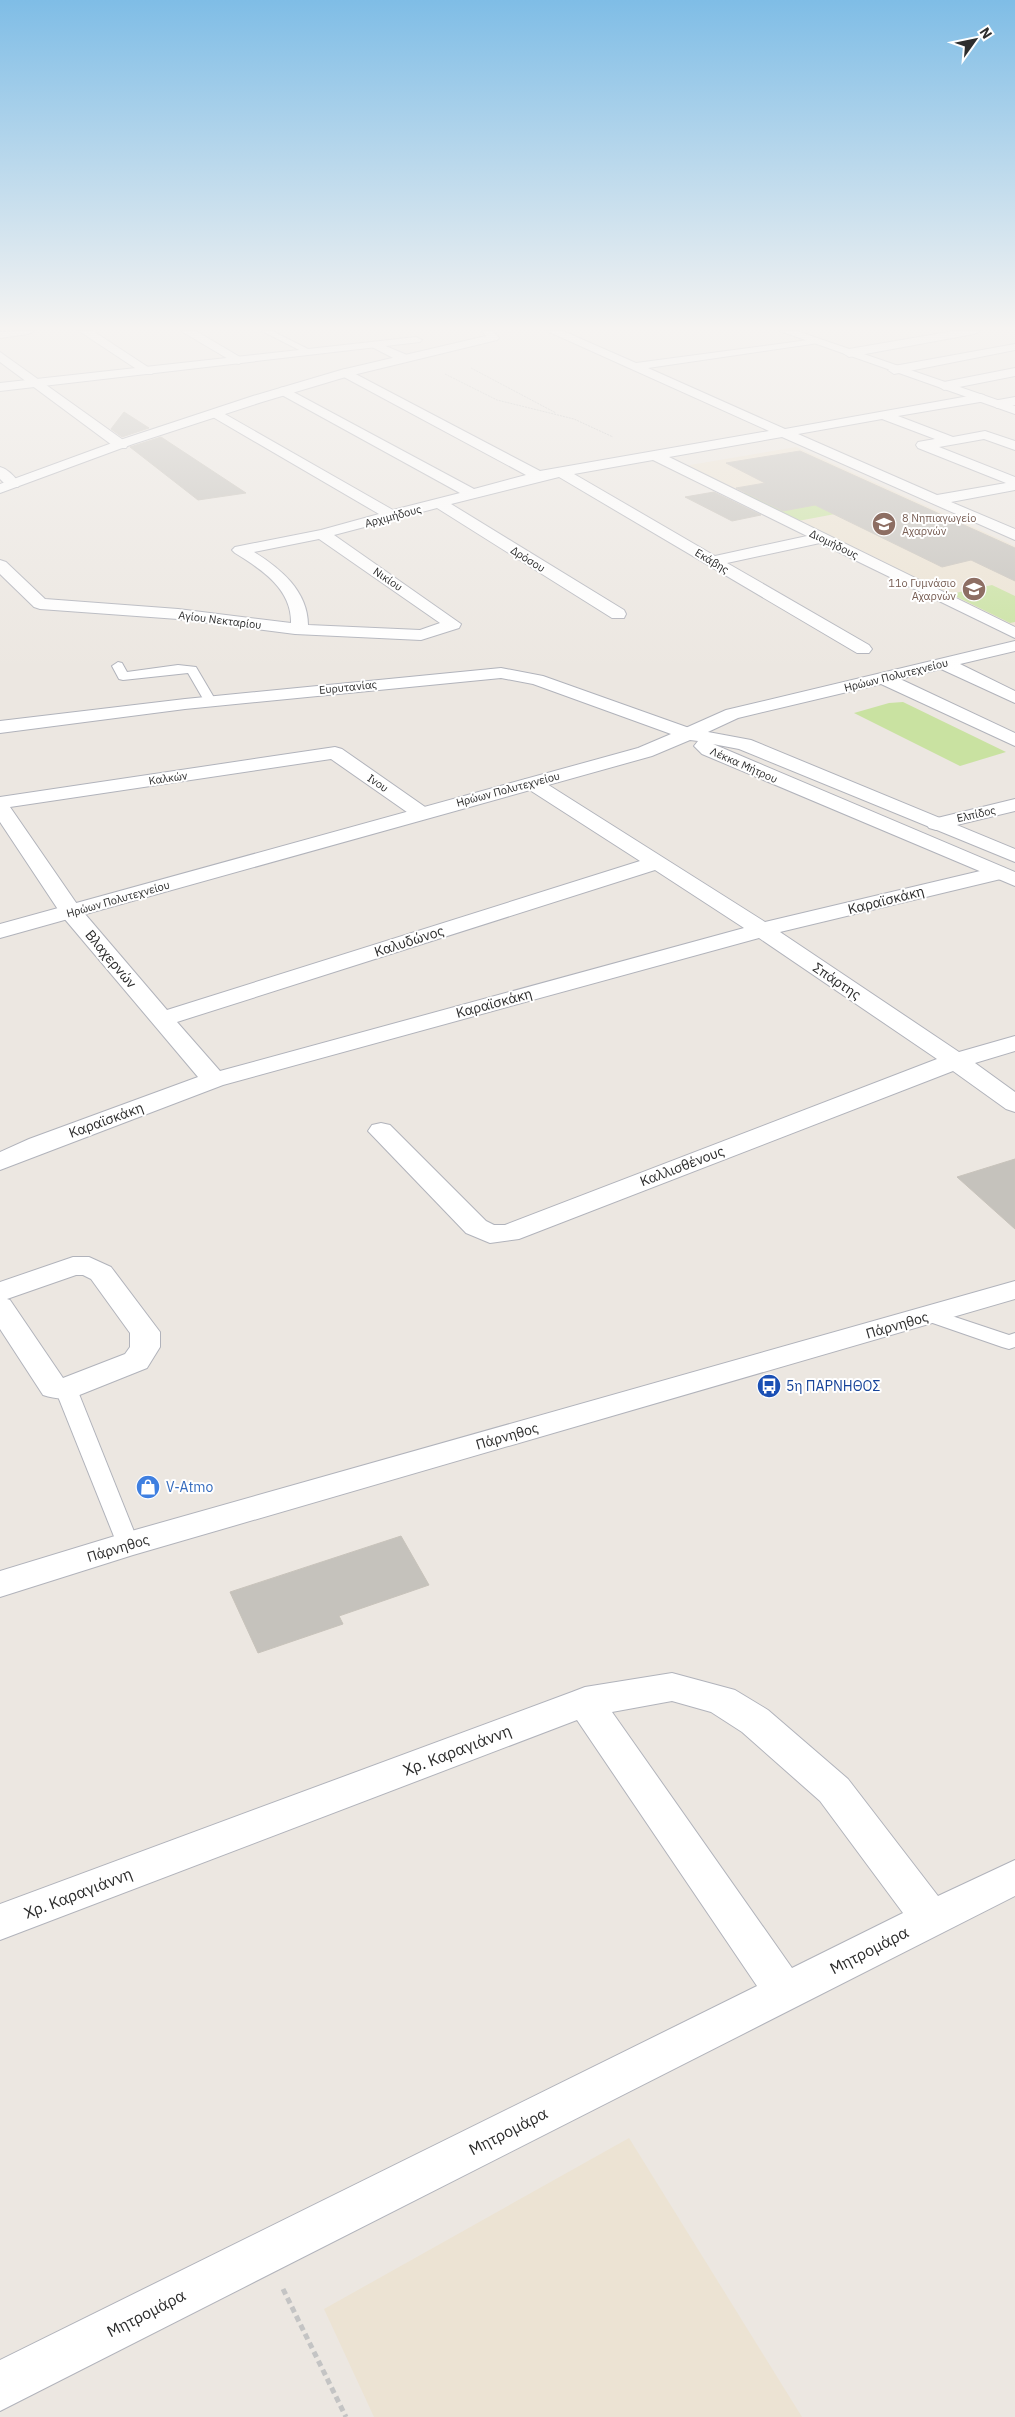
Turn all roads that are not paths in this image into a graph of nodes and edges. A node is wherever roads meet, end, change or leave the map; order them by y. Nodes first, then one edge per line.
1 (118, 444) edge
2 (128, 444) edge
3 (267, 444) edge
4 (381, 444) edge
5 (478, 444) edge
6 (716, 444) edge
7 (809, 444) edge
8 (930, 444) edge
9 (121, 446) junction
10 (654, 455) junction
11 (0, 471) edge
12 (561, 472) junction
13 (538, 476) junction
14 (1015, 482) edge
15 (1015, 486) edge
16 (7, 487) edge
17 (473, 494) junction
18 (936, 500) junction
19 (439, 503) junction
20 (392, 516) junction
21 (322, 534) junction
22 (1015, 535) edge
23 (822, 538) junction
24 (712, 561) junction
25 (0, 565) edge
26 (618, 614) dead end
27 (453, 624) joint
28 (294, 629) junction
29 (1015, 633) edge
30 (1015, 646) edge
31 (863, 649) dead end
32 (943, 663) junction
33 (118, 666) dead end
34 (883, 678) junction
35 (1015, 698) edge
36 (210, 701) junction
37 (0, 727) edge
38 (688, 734) junction
39 (1015, 740) edge
40 (335, 753) joint
41 (532, 783) junction
42 (0, 803) edge
43 (1015, 805) edge
44 (0, 807) edge
45 (421, 813) junction
46 (936, 824) junction
47 (1015, 856) edge
48 (656, 862) junction
49 (1006, 877) edge
50 (72, 912) junction
51 (761, 930) junction
52 (0, 931) edge
53 (162, 1020) junction
54 (1015, 1042) edge
55 (956, 1061) junction
56 (214, 1080) junction
57 (1015, 1104) edge
58 (381, 1131) dead end
59 (0, 1162) edge
60 (1015, 1290) edge
61 (0, 1292) edge
62 (0, 1307) edge
63 (932, 1316) junction
64 (1015, 1340) edge
65 (66, 1389) junction
66 (128, 1544) junction
67 (0, 1584) edge
68 (585, 1702) junction
69 (1015, 1877) edge
70 (931, 1919) junction
71 (0, 1922) edge
72 (784, 1992) junction
73 (0, 2386) edge

1 - 9 street
2 - 9 street
3 - 20 street
4 - 17 street
5 - 13 street
6 - 10 street, Αρχιμήδους
7 - 18 street
8 - 14 street
9 - 16 street
10 - 12 street, Αρχιμήδους
10 - 23 street, Διομήδους
11 - 16 street
12 - 13 street, Αρχιμήδους
12 - 24 street, Εκάβης
13 - 17 street, Αρχιμήδους
15 - 18 street
17 - 19 street, Αρχιμήδους
18 - 22 street
19 - 20 street, Αρχιμήδους
19 - 26 street, Δρόσου
20 - 21 street, Αρχιμήδους
21 - 27 street, Νικίου
21 - 28 street, Αρχιμήδους
23 - 24 street
23 - 29 street, Διομήδους
24 - 31 street, Εκάβης
25 - 28 street, Αγίου Νεκταρίου
27 - 28 street, Αγίου Νεκταρίου
30 - 32 street, Ηρώων Πολυτεχνείου
32 - 34 street, Ηρώων Πολυτεχνείου
32 - 35 street
33 - 36 lane
34 - 38 street, Ηρώων Πολυτεχνείου
34 - 39 street
36 - 37 street, Ευρυτανίας
36 - 38 street, Ευρυτανίας
38 - 41 street, Ηρώων Πολυτεχνείου
38 - 46 street, Λέκκα Μήτρου
38 - 49 street, Λέκκα Μήτρου
40 - 42 street, Καλκών
40 - 45 street, Ινου
41 - 45 street, Ηρώων Πολυτεχνείου
41 - 48 street, Σπάρτης
43 - 46 street, Ελπίδος
44 - 50 street, Βλαχερνών
45 - 50 street, Ηρώων Πολυτεχνείου
46 - 47 street, Λέκκα Μήτρου
48 - 51 street, Σπάρτης
48 - 53 street, Καλυδώνος
49 - 51 street, Καραϊσκάκη
50 - 52 street, Ηρώων Πολυτεχνείου
50 - 53 street, Βλαχερνών
51 - 55 street, Σπάρτης
51 - 56 street, Καραϊσκάκη
53 - 56 street, Βλαχερνών
54 - 55 street, Καλλισθένους
55 - 57 street, Σπάρτης
55 - 58 street, Καλλισθένους
56 - 59 street, Καραϊσκάκη
60 - 63 street, Πάρνηθος
61 - 65 street
62 - 65 street
63 - 64 lane
63 - 66 street, Πάρνηθος
65 - 66 lane
66 - 67 street, Πάρνηθος
68 - 70 street, Χρ. Καραγιάννη
68 - 71 street, Χρ. Καραγιάννη
68 - 72 street
69 - 70 street, Μητρομάρα
70 - 72 street, Μητρομάρα
72 - 73 street, Μητρομάρα

